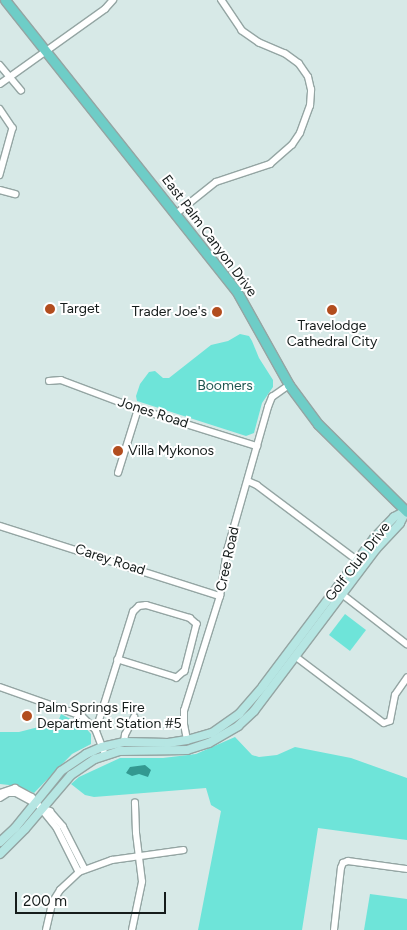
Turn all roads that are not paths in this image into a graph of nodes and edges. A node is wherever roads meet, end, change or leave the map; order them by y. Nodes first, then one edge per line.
1 (6, 0) edge
2 (113, 0) edge
3 (221, 0) edge
4 (45, 50) junction
5 (0, 65) edge
6 (10, 76) junction
7 (0, 84) edge
8 (22, 90) dead end
9 (0, 109) edge
10 (2, 117) edge
11 (0, 174) edge
12 (0, 190) edge
13 (16, 194) dead end
14 (176, 214) junction
15 (49, 382) dead end
16 (289, 385) junction
17 (138, 409) junction
18 (257, 446) junction
19 (118, 473) dead end
20 (248, 481) junction
21 (406, 511) edge
22 (0, 526) edge
23 (357, 560) junction
24 (342, 594) junction
25 (220, 596) junction
26 (407, 644) edge
27 (296, 656) junction
28 (118, 660) junction
29 (407, 678) edge
30 (0, 687) edge
31 (134, 717) dead end
32 (96, 730) junction
33 (187, 740) junction
34 (124, 742) junction
35 (102, 747) junction
36 (105, 755) junction
37 (0, 793) edge
38 (0, 798) edge
39 (135, 803) dead end
40 (39, 806) junction
41 (0, 842) edge
42 (183, 850) dead end
43 (0, 854) edge
44 (139, 857) junction
45 (407, 869) edge
46 (82, 870) junction
47 (46, 930) edge
48 (132, 930) edge
49 (334, 930) edge

1 - 4 main road, East Palm Canyon Drive
2 - 4 street
3 - 14 street
4 - 6 street
4 - 14 main road, East Palm Canyon Drive
5 - 6 street
6 - 7 street
6 - 8 street
9 - 10 street
10 - 11 street
12 - 13 street
14 - 16 main road, East Palm Canyon Drive
15 - 17 street, Jones Road
16 - 18 street, Cree Road
16 - 21 main road, East Palm Canyon Drive
17 - 18 street, Jones Road
17 - 19 street
18 - 20 street, Cree Road
20 - 23 street
20 - 25 street, Cree Road
21 - 23 street, Golf Club Drive
21 - 24 street, Golf Club Drive
22 - 25 street, Carey Road
23 - 33 street, Golf Club Drive
24 - 26 street
24 - 27 street, Golf Club Drive
25 - 33 street, Cree Road
27 - 29 street
27 - 36 street, Golf Club Drive
28 - 28 street
28 - 32 street
30 - 32 street
31 - 34 street
32 - 35 street
33 - 34 street, Golf Club Drive
34 - 35 street, Golf Club Drive
35 - 36 street
35 - 40 street, Golf Club Drive
36 - 40 street, Golf Club Drive
37 - 40 street
38 - 40 street
39 - 44 street
40 - 41 street, Golf Club Drive
40 - 43 street, Golf Club Drive
40 - 46 street
42 - 44 street
44 - 46 street
44 - 48 street
45 - 49 street
46 - 47 street

